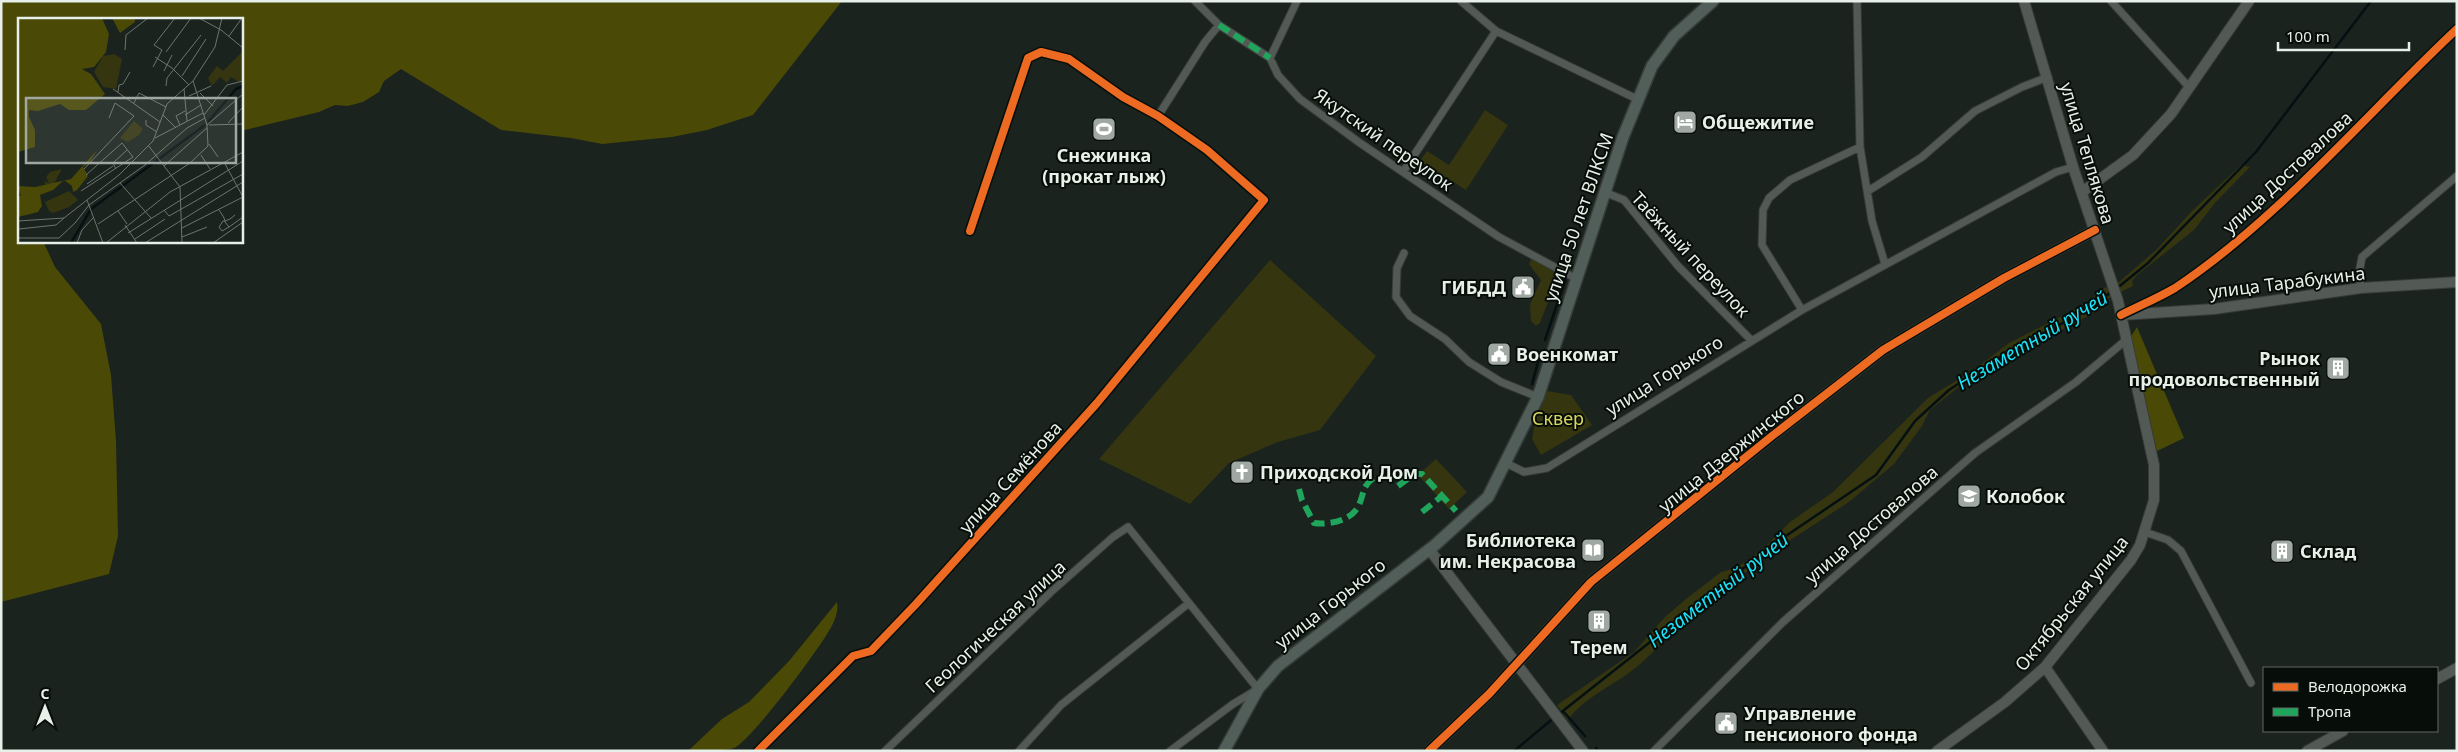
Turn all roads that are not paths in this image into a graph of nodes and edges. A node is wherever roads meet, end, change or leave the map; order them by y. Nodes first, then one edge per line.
1 (1195, 1) edge
2 (1297, 1) edge
3 (1461, 1) edge
4 (1713, 1) edge
5 (1857, 1) edge
6 (2024, 1) edge
7 (2111, 1) edge
8 (2249, 1) edge
9 (1219, 24) junction
10 (1496, 30) junction
11 (2456, 32) edge
12 (1270, 58) junction
13 (2048, 77) junction
14 (2188, 86) junction
15 (1637, 99) junction
16 (1158, 116) junction
17 (1860, 147) junction
18 (2074, 167) junction
19 (1403, 172) junction
20 (2457, 176) edge
21 (1868, 191) junction
22 (1604, 192) junction
23 (2082, 192) junction
24 (2095, 230) junction
25 (970, 232) dead end
26 (1404, 253) dead end
27 (1885, 264) junction
28 (1575, 278) junction
29 (2457, 282) edge
30 (2361, 288) junction
31 (1802, 310) junction
32 (2121, 315) junction
33 (2126, 340) junction
34 (1752, 341) junction
35 (1538, 396) junction
36 (1506, 463) junction
37 (2145, 532) junction
38 (1429, 549) junction
39 (1189, 604) junction
40 (1517, 663) junction
41 (2045, 667) junction
42 (2457, 668) edge
43 (2438, 678) edge
44 (2251, 683) dead end
45 (1258, 690) junction
46 (2342, 732) edge
47 (2324, 747) edge
48 (758, 751) edge
49 (885, 751) edge
50 (1019, 751) edge
51 (1170, 751) edge
52 (1224, 751) edge
53 (1429, 751) edge
54 (1583, 751) edge
55 (1654, 751) edge
56 (1937, 751) edge
57 (2103, 751) edge
58 (2307, 751) edge

1 - 9 street, Якутский переулок
2 - 12 street
3 - 10 street
4 - 15 main road, улица 50 лет ВЛКСМ
5 - 17 street
6 - 13 street, улица Теплякова
7 - 14 street
8 - 14 street
9 - 12 street, Якутский переулок
9 - 16 street
10 - 15 street
10 - 19 street
11 - 32 street, улица Достовалова
12 - 19 street, Якутский переулок
13 - 18 street, улица Теплякова
13 - 21 street
14 - 23 street
15 - 22 main road, улица 50 лет ВЛКСМ
16 - 25 street
16 - 48 street, улица Семёнова
17 - 21 street
17 - 31 street
18 - 23 street, улица Теплякова
18 - 27 street, улица Горького
19 - 28 street, Якутский переулок
20 - 30 street
21 - 27 street
22 - 28 main road, улица 50 лет ВЛКСМ
22 - 34 street, Таёжный переулок
23 - 24 street, улица Теплякова
24 - 32 street, улица Теплякова
24 - 40 street, улица Дзержинского
26 - 35 street
27 - 31 street, улица Горького
28 - 35 main road, улица 50 лет ВЛКСМ
29 - 30 street, улица Тарабукина
30 - 32 street, улица Тарабукина
31 - 34 street, улица Горького
32 - 33 street, Октябрьская улица
33 - 37 street, Октябрьская улица
33 - 55 street, улица Достовалова
34 - 36 street, улица Горького
35 - 36 main road, улица 50 лет ВЛКСМ
36 - 38 main road, улица Горького
37 - 41 street, Октябрьская улица
37 - 44 street
38 - 40 street
38 - 45 main road, улица Горького
39 - 45 street
39 - 49 street, Геологическая улица
39 - 50 street
40 - 53 street, улица Дзержинского
40 - 54 street
41 - 56 street, Октябрьская улица
41 - 57 street
42 - 43 street
45 - 51 street, улица Горького
45 - 52 main road
46 - 47 street
47 - 58 street

